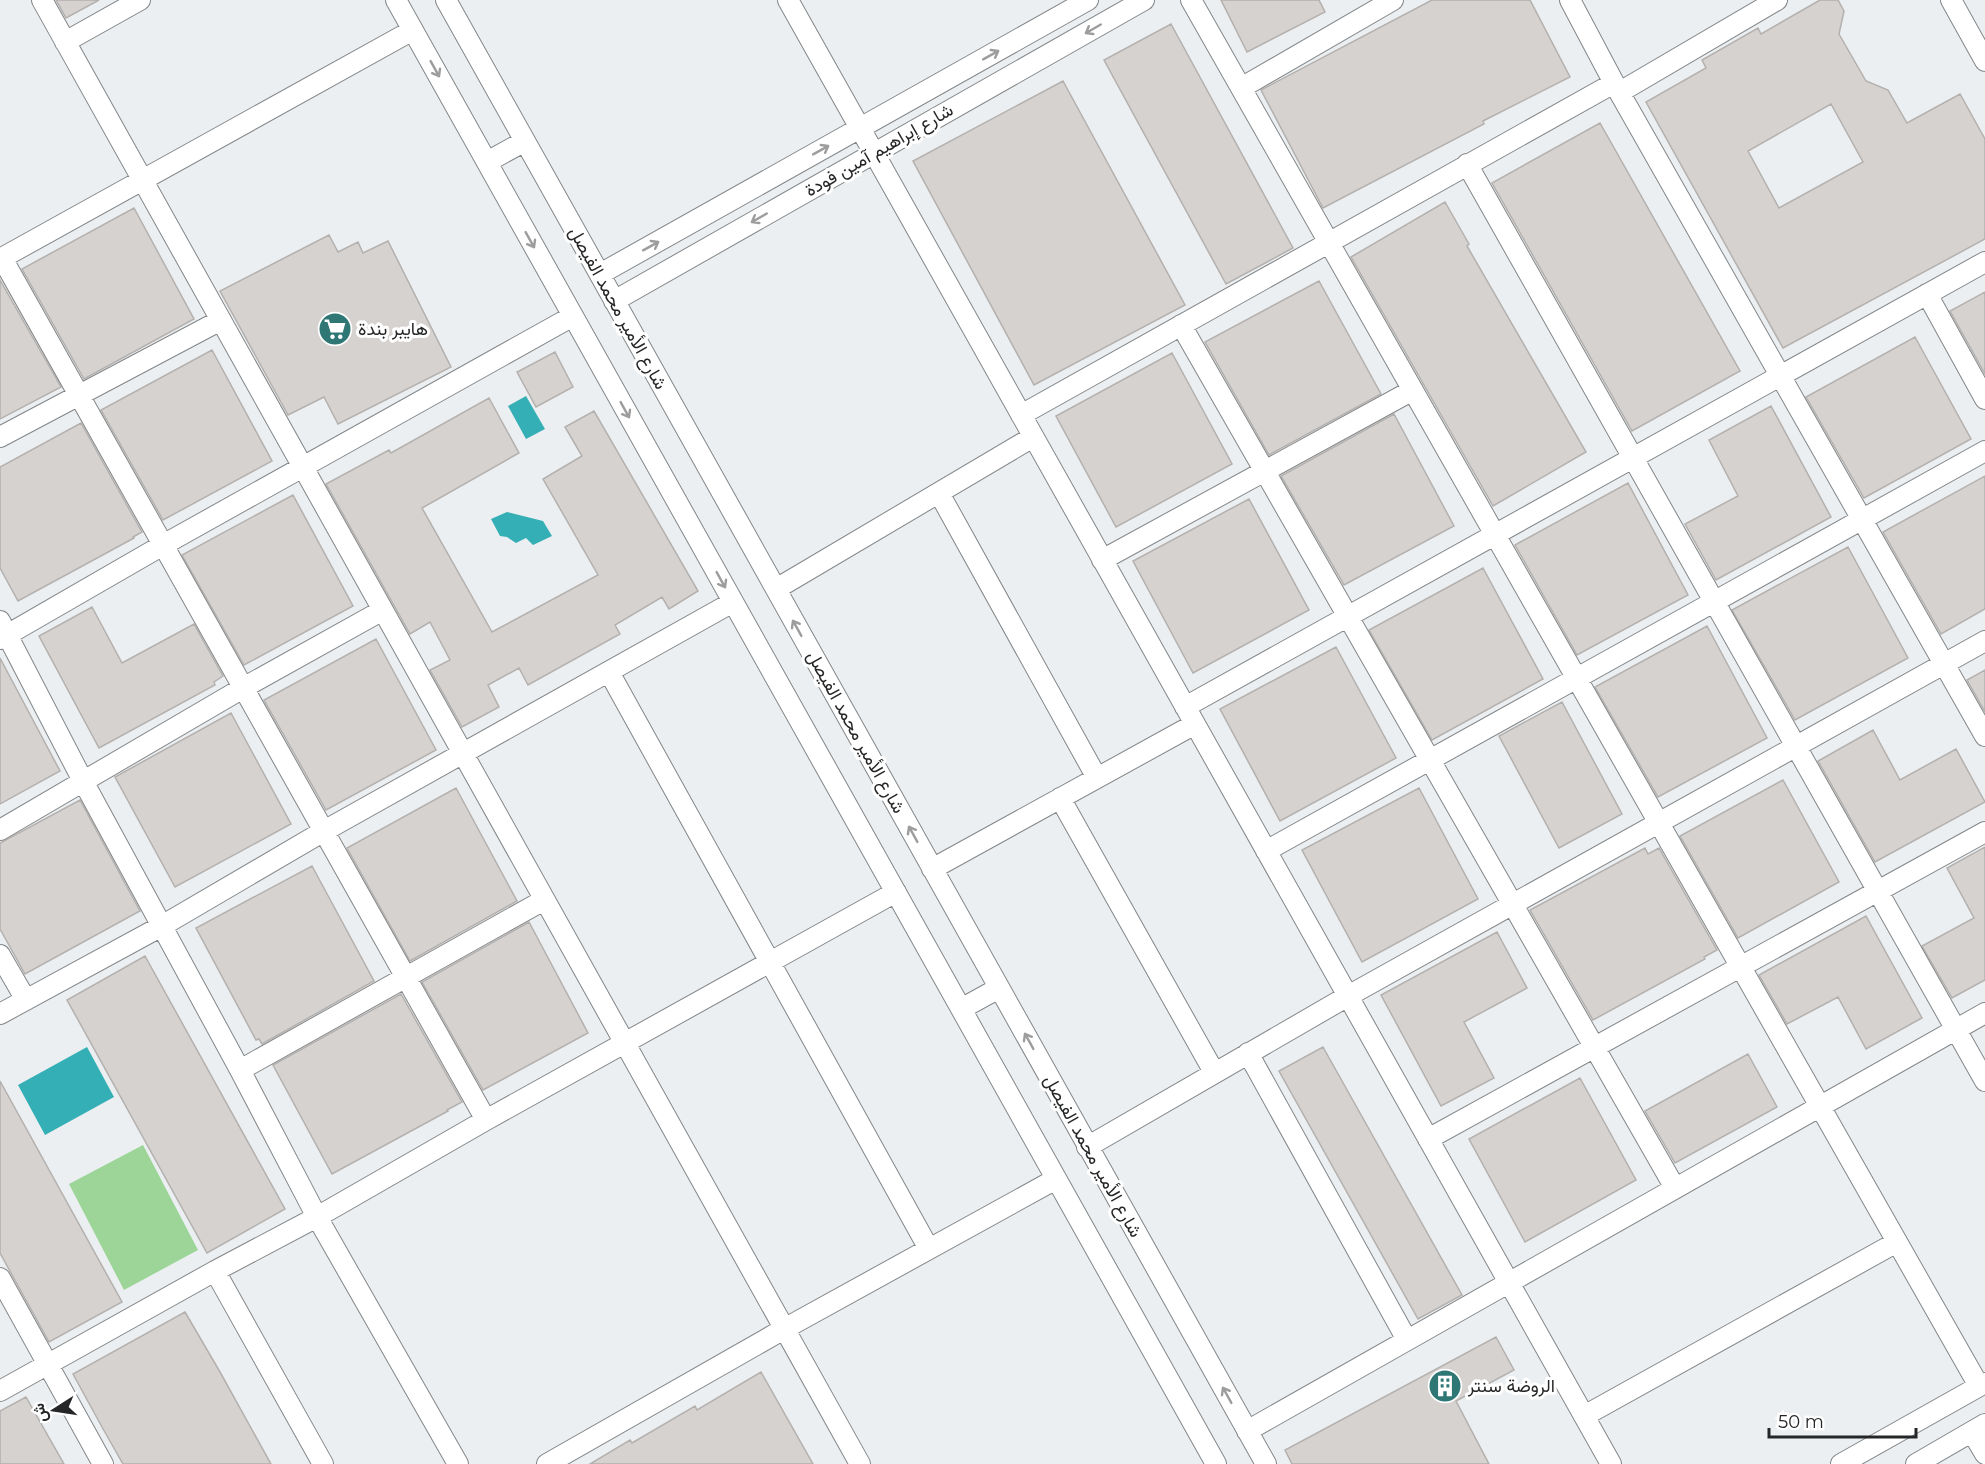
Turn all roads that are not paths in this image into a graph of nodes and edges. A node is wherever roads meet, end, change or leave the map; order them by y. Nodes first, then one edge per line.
1 (42, 0) edge
2 (140, 0) edge
3 (396, 0) edge
4 (446, 0) edge
5 (788, 0) edge
6 (1088, 0) edge
7 (1144, 0) edge
8 (1191, 0) edge
9 (1393, 0) edge
10 (1570, 0) edge
11 (1777, 0) edge
12 (1951, 0) edge
13 (413, 30) junction
14 (65, 42) junction
15 (1985, 61) edge
16 (1617, 87) junction
17 (1241, 88) junction
18 (860, 128) junction
19 (525, 141) junction
20 (874, 153) junction
21 (487, 162) junction
22 (1467, 164) junction
23 (777, 175) junction
24 (142, 180) junction
25 (791, 200) junction
26 (1329, 242) junction
27 (1, 258) edge
28 (1985, 262) edge
29 (600, 274) junction
30 (1927, 294) junction
31 (614, 301) junction
32 (573, 316) junction
33 (221, 320) junction
34 (1181, 325) junction
35 (1780, 376) junction
36 (1413, 390) junction
37 (80, 394) junction
38 (1985, 399) edge
39 (1021, 415) junction
40 (0, 437) edge
41 (1033, 437) junction
42 (1985, 451) edge
43 (1633, 458) junction
44 (303, 467) junction
45 (1264, 470) junction
46 (939, 493) junction
47 (1862, 520) junction
48 (1495, 535) junction
49 (163, 545) junction
50 (1102, 560) junction
51 (776, 589) junction
52 (733, 602) junction
53 (1714, 602) junction
54 (382, 610) junction
55 (1348, 616) junction
56 (3, 632) edge
57 (1985, 641) edge
58 (1944, 664) junction
59 (609, 672) junction
60 (1577, 679) junction
61 (243, 688) junction
62 (1190, 716) junction
63 (1985, 736) edge
64 (1796, 747) junction
65 (463, 754) junction
66 (1430, 760) junction
67 (1097, 778) junction
68 (82, 782) junction
69 (1060, 798) junction
70 (1659, 823) junction
71 (0, 830) edge
72 (324, 831) junction
73 (1985, 832) edge
74 (1266, 851) junction
75 (933, 869) junction
76 (1878, 891) junction
77 (896, 892) junction
78 (544, 900) junction
79 (1513, 904) junction
80 (160, 927) junction
81 (0, 955) edge
82 (770, 962) junction
83 (1740, 967) junction
84 (405, 977) junction
85 (999, 988) junction
86 (1348, 996) junction
87 (26, 1000) junction
88 (961, 1009) junction
89 (1985, 1013) edge
90 (0, 1014) edge
91 (1956, 1029) junction
92 (624, 1043) junction
93 (1594, 1047) junction
94 (1248, 1053) junction
95 (240, 1070) junction
96 (1214, 1072) junction
97 (1985, 1081) edge
98 (1820, 1106) junction
99 (486, 1120) junction
100 (1428, 1139) junction
101 (1087, 1147) junction
102 (1056, 1179) junction
103 (1675, 1188) junction
104 (317, 1217) junction
105 (1897, 1242) junction
106 (929, 1249) junction
107 (215, 1271) junction
108 (0, 1278) edge
109 (1509, 1283) junction
110 (784, 1329) junction
111 (1407, 1340) junction
112 (48, 1364) junction
113 (1982, 1385) edge
114 (0, 1391) edge
115 (1584, 1416) junction
116 (1978, 1428) edge
117 (1247, 1431) junction
118 (1985, 1454) edge
119 (103, 1464) edge
120 (323, 1464) edge
121 (458, 1464) edge
122 (548, 1464) edge
123 (860, 1464) edge
124 (1216, 1464) edge
125 (1266, 1464) edge
126 (1611, 1464) edge
127 (1841, 1464) edge
128 (1916, 1464) edge

1 - 14 street
2 - 14 street
3 - 13 street
4 - 19 street, شارع الأمير محمد الفيصل
5 - 18 street
18 -> 6 street, شارع إبراهيم آمين فودة
7 -> 20 street, شارع إبراهيم آمين فودة
8 - 17 street
9 - 17 street
10 - 16 street
11 - 16 street
12 - 15 street
13 -> 21 street
13 - 24 street
14 - 24 street
16 - 22 street
16 - 35 street
17 - 26 street
18 - 20 street
23 -> 18 street, شارع إبراهيم آمين فودة
19 - 21 street
19 - 29 street, شارع الأمير محمد الفيصل
20 - 25 street, شارع إبراهيم آمين فودة
20 - 39 street
21 -> 32 street
22 - 26 street
22 - 43 street
23 - 25 street
29 -> 23 street, شارع إبراهيم آمين فودة
24 - 27 street
24 - 33 street
25 -> 31 street, شارع إبراهيم آمين فودة
26 - 34 street
26 - 36 street
27 - 37 street
28 - 30 street
29 - 31 street, شارع الأمير محمد الفيصل
30 - 35 street
30 - 38 street
31 - 51 street, شارع الأمير محمد الفيصل
32 - 44 street
32 -> 52 street
33 - 37 street
33 - 44 street
34 - 39 street
34 - 45 street
35 - 43 street
35 - 47 street
36 - 45 street
36 - 48 street
37 - 40 street
37 - 49 street
39 - 41 street
41 - 46 street
41 - 50 street
42 - 47 street
43 - 48 street
43 - 53 street
44 - 49 street
44 - 54 street
45 - 50 street
45 - 55 street
46 - 51 street
46 - 67 street
47 - 53 street
47 - 58 street
48 - 55 street
48 - 60 street
49 - 56 street
49 - 61 street
50 - 62 street
75 -> 51 street, شارع الأمير محمد الفيصل
52 - 59 street
52 - 77 street
53 - 60 street
53 - 64 street
54 - 61 street
54 - 65 street
55 - 62 street
55 - 66 street
56 - 68 street
57 - 58 street
58 - 63 street
58 - 64 street
59 - 65 street
59 - 82 street
60 - 66 street
60 - 70 street
61 - 68 street
61 - 72 street
62 - 67 street
62 - 74 street
64 - 70 street
64 - 76 street
65 - 72 street
65 - 78 street
66 - 74 street
66 - 79 street
67 - 69 street
68 - 71 street
68 - 80 street
69 - 75 street
69 - 96 street
70 - 79 street
70 - 83 street
72 - 80 street
72 - 84 street
73 - 76 street
74 - 86 street
75 - 85 street, شارع الأمير محمد الفيصل
76 - 83 street
76 - 91 street
77 - 82 street
77 - 88 street
78 - 84 street
78 - 92 street
79 - 86 street
79 - 93 street
80 - 87 street
80 - 95 street
81 - 87 street
82 - 92 street
82 - 106 street
83 - 93 street
83 - 98 street
84 - 95 street
84 - 99 street
85 - 88 street
101 -> 85 street, شارع الأمير محمد الفيصل
86 - 94 street
86 - 100 street
87 - 90 street
88 - 102 street
89 - 91 street
91 - 97 street
91 - 98 street
92 - 99 street
92 - 110 street
93 - 100 street
93 - 103 street
94 - 96 street
94 - 111 street
95 - 104 street
96 - 101 street
98 - 103 street
98 - 105 street
99 - 104 street
100 - 109 street
117 -> 101 street, شارع الأمير محمد الفيصل
102 - 106 street
102 - 124 street
103 - 109 street
104 - 107 street
104 - 121 street
105 - 113 street
105 - 115 street
106 - 110 street
107 - 112 street
107 - 120 street
108 - 112 street
109 - 111 street
109 - 115 street
110 - 122 street
110 - 123 street
111 - 117 street
112 - 114 street
112 - 119 street
113 - 127 street
115 - 126 street
116 - 118 street
116 - 128 street
117 - 125 street, شارع الأمير محمد الفيصل

